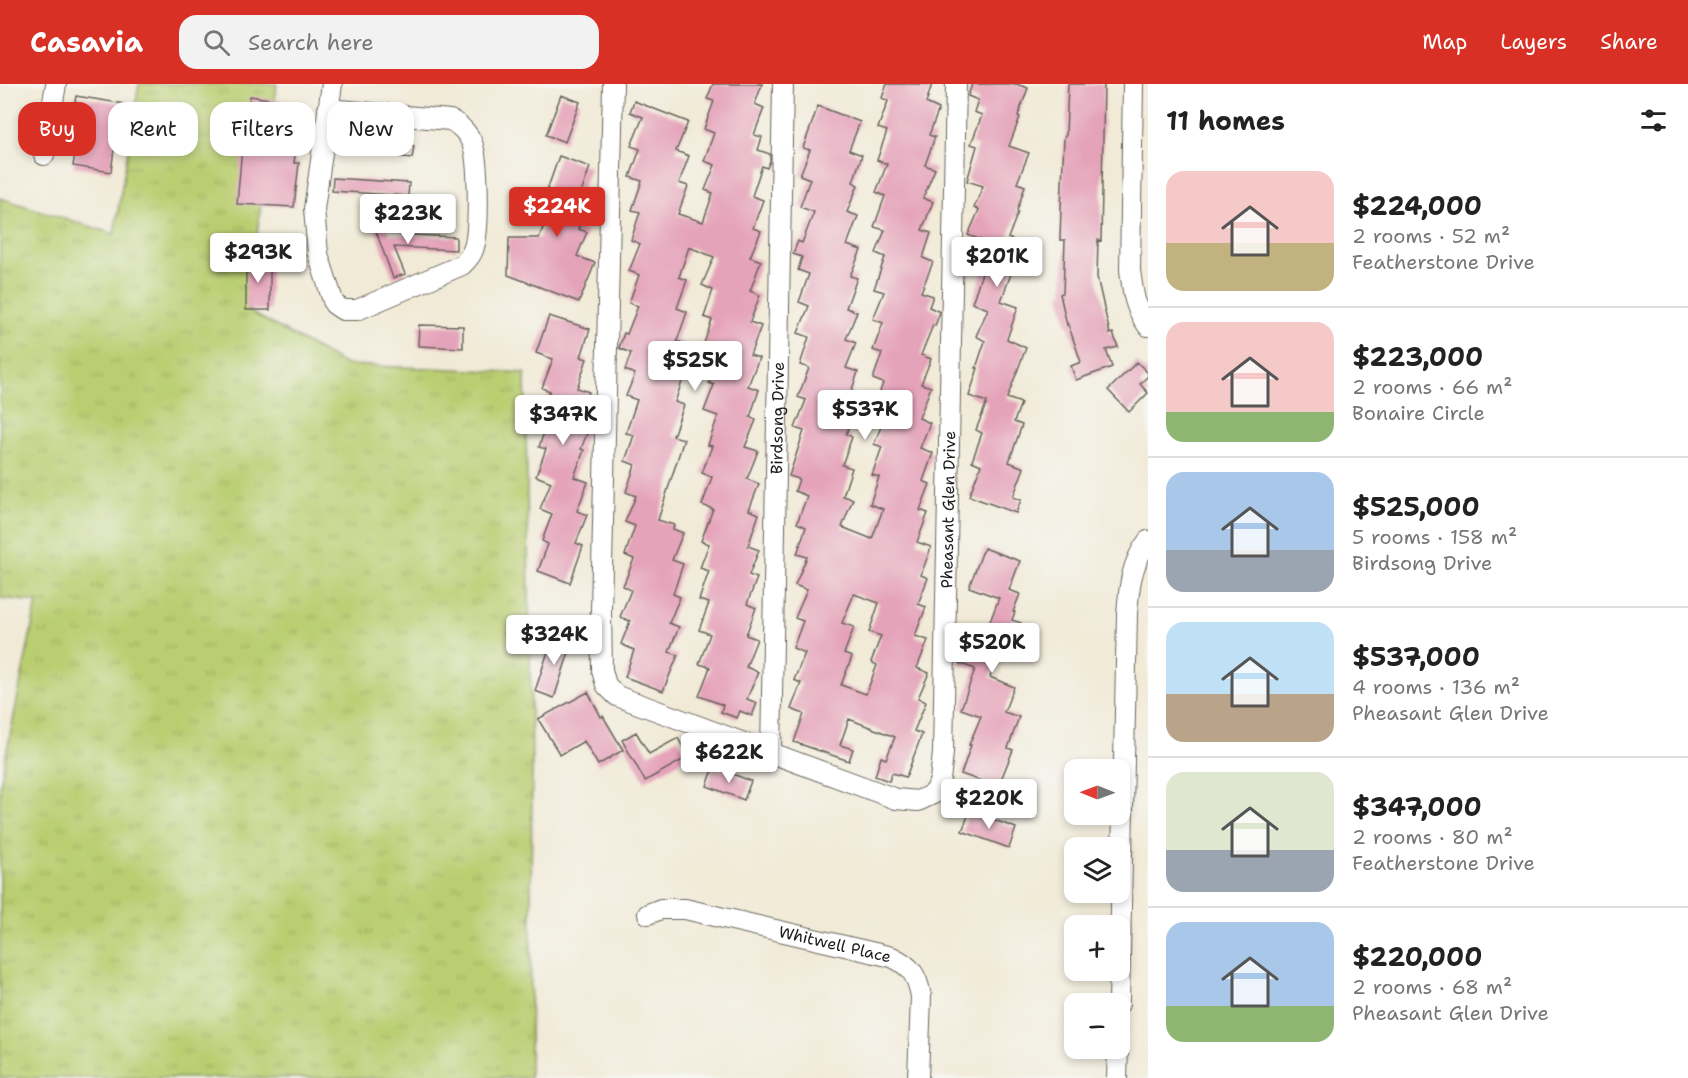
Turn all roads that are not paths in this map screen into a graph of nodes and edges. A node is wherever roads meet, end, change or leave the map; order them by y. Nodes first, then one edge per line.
1 (55, 84) edge
2 (332, 84) edge
3 (613, 84) edge
4 (783, 84) edge
5 (956, 84) edge
6 (1133, 84) edge
7 (52, 102) edge
8 (329, 102) edge
9 (328, 109) joint
10 (1148, 326) edge
11 (1148, 541) edge
12 (771, 752) junction
13 (648, 914) dead end
14 (1119, 993) edge
15 (1118, 1059) edge
16 (918, 1078) edge
17 (1117, 1078) edge

1 - 7 street
2 - 8 street
3 - 12 street, Pheasant Glen Drive
4 - 12 street, Birdsong Drive
5 - 12 street, Pheasant Glen Drive
6 - 10 street
9 - 9 street
11 - 14 street
13 - 16 street, Whitwell Place
15 - 17 street

